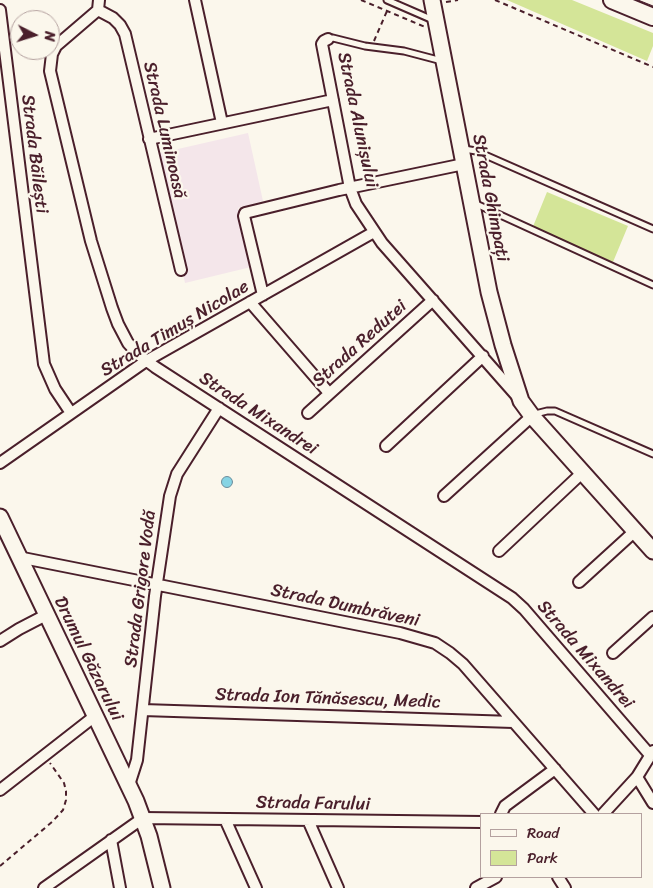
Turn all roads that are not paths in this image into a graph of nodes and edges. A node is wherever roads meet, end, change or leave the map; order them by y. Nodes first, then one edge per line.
1 (195, 0) edge
2 (387, 0) edge
3 (432, 0) edge
4 (612, 0) edge
5 (98, 5) edge
6 (0, 10) edge
7 (653, 17) edge
8 (431, 24) junction
9 (328, 39) joint
10 (444, 61) junction
11 (333, 100) junction
12 (222, 123) junction
13 (150, 138) junction
14 (461, 148) junction
15 (464, 164) junction
16 (350, 188) junction
17 (472, 202) junction
18 (653, 229) edge
19 (374, 232) junction
20 (181, 270) dead end
21 (653, 285) edge
22 (263, 296) junction
23 (433, 300) junction
24 (250, 302) junction
25 (483, 356) junction
26 (146, 361) junction
27 (329, 393) junction
28 (522, 401) junction
29 (219, 408) junction
30 (72, 413) junction
31 (308, 413) dead end
32 (532, 416) junction
33 (386, 446) dead end
34 (653, 454) edge
35 (0, 463) edge
36 (582, 472) junction
37 (444, 496) dead end
38 (1, 525) edge
39 (635, 531) junction
40 (499, 550) dead end
41 (653, 551) edge
42 (18, 557) junction
43 (579, 582) dead end
44 (157, 585) junction
45 (46, 615) junction
46 (653, 617) edge
47 (0, 641) edge
48 (613, 653) dead end
49 (143, 710) junction
50 (95, 716) junction
51 (513, 722) junction
52 (652, 753) edge
53 (555, 769) junction
54 (637, 777) junction
55 (129, 785) junction
56 (0, 790) edge
57 (653, 802) edge
58 (502, 813) edge
59 (593, 813) edge
60 (604, 813) edge
61 (143, 818) junction
62 (225, 819) junction
63 (308, 820) junction
64 (480, 822) edge
65 (111, 840) junction
66 (494, 878) edge
67 (49, 886) edge
68 (120, 888) edge
69 (162, 888) edge
70 (256, 888) edge
71 (338, 888) edge
72 (476, 888) edge

1 - 12 street
2 - 8 lane
3 - 8 street, Strada Ghimpați
4 - 7 main road
5 - 13 street, Strada Luminoasă
5 - 26 street, Strada Mixandrei
6 - 30 street, Strada Băilești
8 - 10 street, Strada Ghimpați
9 - 10 lane, Strada Alunișului
9 - 11 street, Strada Alunișului
10 - 14 street, Strada Ghimpați
11 - 12 street
11 - 16 street, Strada Alunișului
12 - 13 street
13 - 20 street, Strada Luminoasă
14 - 15 street, Strada Ghimpați
14 - 18 lane
15 - 16 street
15 - 17 street, Strada Ghimpați
16 - 19 street, Strada Alunișului
16 - 22 street
17 - 21 lane
17 - 28 street, Strada Ghimpați
19 - 22 street, Strada Timuș Nicolae
19 - 23 street, Strada Alunișului
22 - 24 street, Strada Timuș Nicolae
23 - 25 street, Strada Alunișului
23 - 27 street, Strada Redutei
24 - 26 street, Strada Timuș Nicolae
24 - 27 street
25 - 28 street, Strada Alunișului
25 - 33 street
26 - 29 street, Strada Mixandrei
26 - 30 street, Strada Timuș Nicolae
27 - 31 street, Strada Redutei
28 - 32 street, Strada Alunișului
29 - 44 street, Strada Grigore Vodă
29 - 52 street, Strada Mixandrei
30 - 35 street, Strada Timuș Nicolae
32 - 34 lane
32 - 36 street, Strada Alunișului
32 - 37 street
36 - 39 street, Strada Alunișului
36 - 40 street
38 - 42 street, Drumul Găzarului
39 - 41 street, Strada Alunișului
39 - 43 street
42 - 44 street, Strada Dumbrăveni
42 - 45 street, Drumul Găzarului
44 - 49 street, Strada Grigore Vodă
44 - 51 street, Strada Dumbrăveni
45 - 47 street
45 - 50 street, Drumul Găzarului
46 - 48 street
49 - 51 street, Strada Ion Tănăsescu, Medic
49 - 55 street, Strada Grigore Vodă
50 - 55 street, Drumul Găzarului
50 - 56 street
51 - 53 street, Strada Dumbrăveni
52 - 54 street
53 - 58 street
53 - 59 street, Strada Dumbrăveni
54 - 57 street
54 - 60 street
55 - 61 street, Drumul Găzarului
61 - 62 street, Strada Farului
61 - 65 street
61 - 69 street, Drumul Găzarului
62 - 63 street, Strada Farului
62 - 70 street
63 - 64 street, Strada Farului
63 - 71 street
65 - 67 street
65 - 68 street
66 - 72 street

